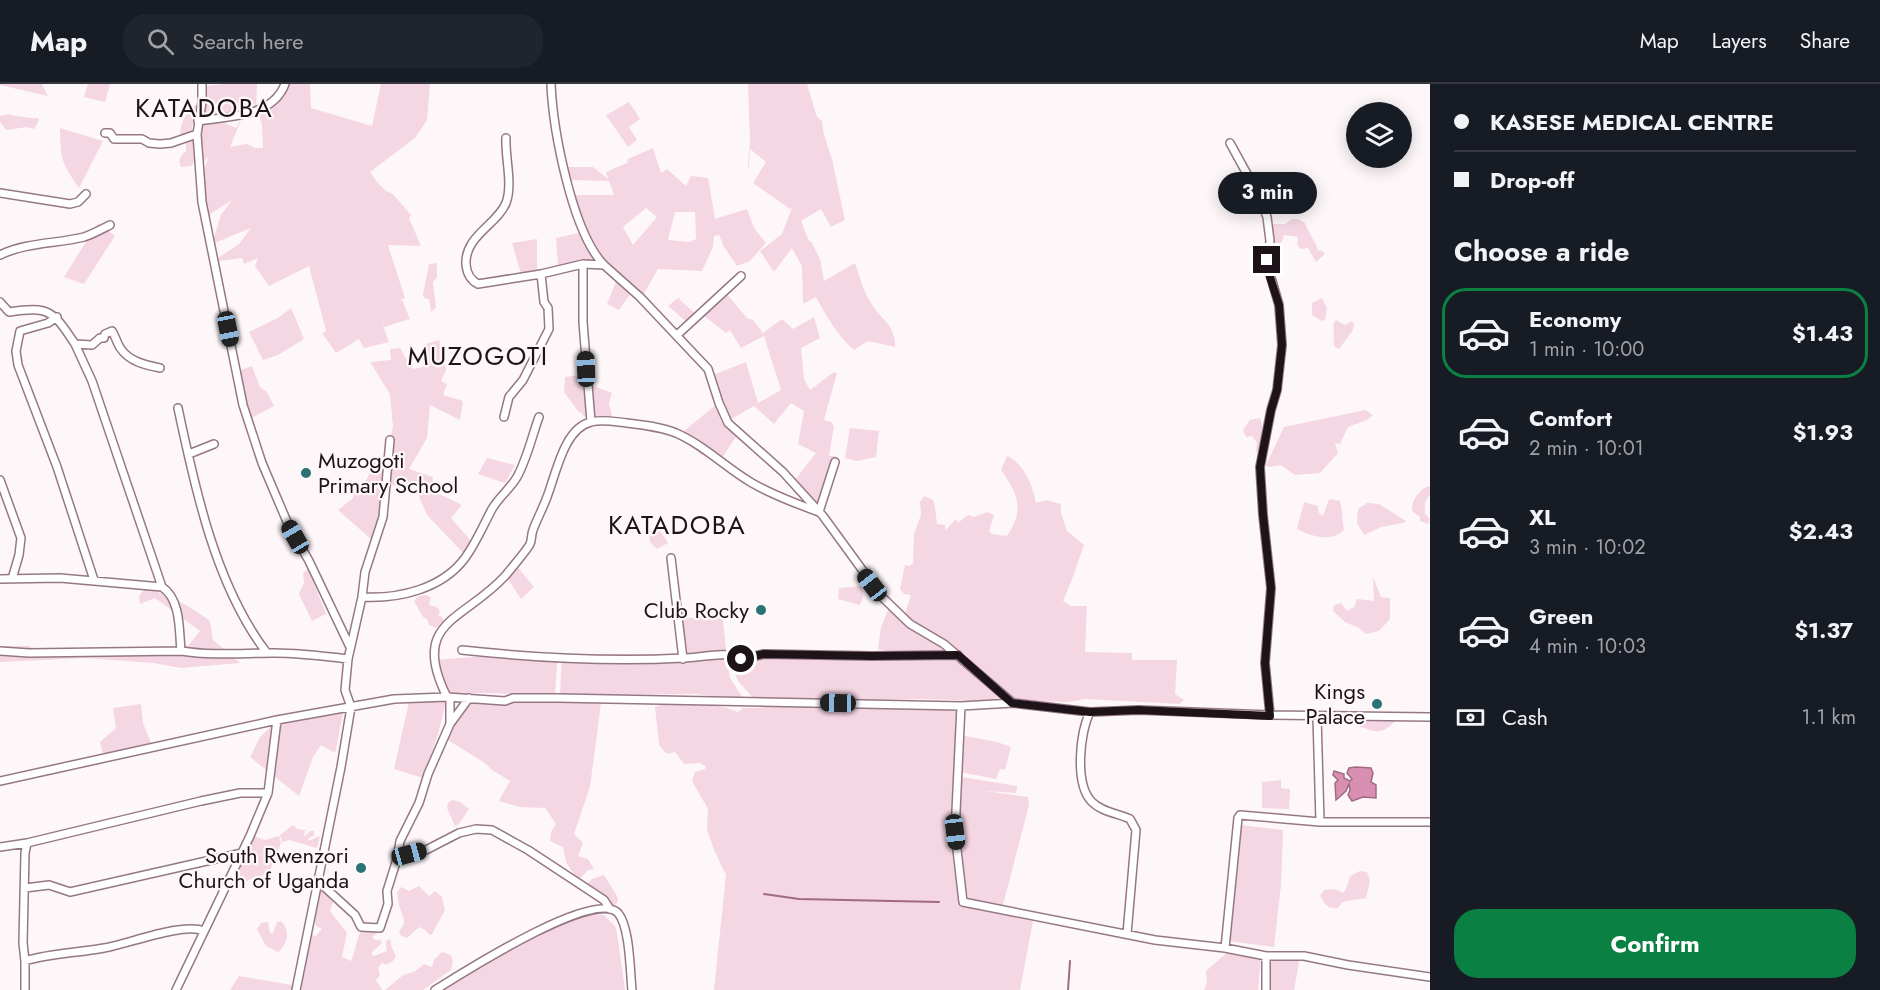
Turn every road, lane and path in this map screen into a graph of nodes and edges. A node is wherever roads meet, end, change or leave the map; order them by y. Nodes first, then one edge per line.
1 (202, 84) edge
2 (285, 84) edge
3 (551, 84) edge
4 (198, 121) junction
5 (105, 133) dead end
6 (197, 134) junction
7 (506, 138) dead end
8 (1230, 142) dead end
9 (0, 194) edge
10 (86, 194) dead end
11 (110, 225) dead end
12 (590, 245) junction
13 (0, 255) edge
14 (586, 264) junction
15 (604, 265) junction
16 (541, 274) junction
17 (741, 276) dead end
18 (0, 302) edge
19 (57, 317) junction
20 (677, 335) junction
21 (75, 344) junction
22 (160, 369) dead end
23 (178, 408) dead end
24 (504, 417) dead end
25 (540, 417) dead end
26 (591, 422) junction
27 (390, 440) dead end
28 (213, 444) dead end
29 (189, 454) junction
30 (835, 462) dead end
31 (0, 480) edge
32 (819, 512) junction
33 (671, 558) dead end
34 (0, 579) edge
35 (12, 579) junction
36 (94, 580) junction
37 (162, 587) junction
38 (362, 597) junction
39 (350, 646) junction
40 (462, 650) dead end
41 (0, 651) edge
42 (181, 651) junction
43 (267, 653) junction
44 (958, 655) junction
45 (682, 658) junction
46 (348, 659) junction
47 (449, 697) junction
48 (469, 698) junction
49 (1012, 703) junction
50 (961, 706) junction
51 (351, 707) junction
52 (1090, 712) junction
53 (1270, 716) junction
54 (1317, 716) junction
55 (1430, 717) edge
56 (277, 720) junction
57 (450, 724) junction
58 (0, 782) edge
59 (268, 793) junction
60 (1320, 822) junction
61 (1430, 822) edge
62 (27, 843) junction
63 (0, 848) edge
64 (242, 853) junction
65 (397, 859) junction
66 (319, 882) junction
67 (24, 888) junction
68 (610, 909) junction
69 (204, 931) junction
70 (1127, 934) junction
71 (1225, 948) junction
72 (1266, 956) junction
73 (25, 961) junction
74 (1430, 977) edge
75 (25, 990) edge
76 (176, 990) edge
77 (296, 990) edge
78 (435, 990) edge
79 (632, 990) edge
80 (1266, 990) edge

1 - 4 street
2 - 4 street
3 - 12 street
4 - 6 street
5 - 6 street
6 - 39 street
7 - 16 street
8 - 53 street
9 - 10 street
11 - 13 street
12 - 14 street
12 - 15 street
14 - 15 street
14 - 16 street
14 - 26 street
15 - 20 street
16 - 24 street
17 - 20 street
18 - 19 street
19 - 21 street
19 - 36 street
20 - 32 street
21 - 22 street
21 - 37 street
23 - 29 street
25 - 38 street
26 - 32 street
26 - 47 street
27 - 38 street
28 - 29 street
29 - 43 street
30 - 32 street
31 - 35 street
32 - 44 street
33 - 45 street
34 - 35 street
35 - 36 street
36 - 37 street
37 - 42 street
38 - 39 street
39 - 46 street
40 - 45 street
41 - 42 street
42 - 43 street
43 - 46 street
44 - 45 street
44 - 49 street
46 - 51 street
47 - 48 street
47 - 51 street
47 - 57 street
48 - 50 street
48 - 57 street
49 - 50 street
49 - 52 street
50 - 70 street
51 - 56 street
51 - 66 street
52 - 53 street
52 - 70 street
53 - 54 street
54 - 55 street
54 - 60 street
56 - 58 street
56 - 59 street
57 - 65 street
59 - 62 street
59 - 64 street
60 - 61 street
60 - 71 street
62 - 63 street
62 - 67 street
64 - 67 street
64 - 69 street
65 - 66 street
65 - 68 street
66 - 77 street
67 - 73 street
68 - 78 street
68 - 79 street
69 - 73 street
69 - 76 street
70 - 71 street
71 - 72 street
72 - 74 street
72 - 80 street
73 - 75 street

